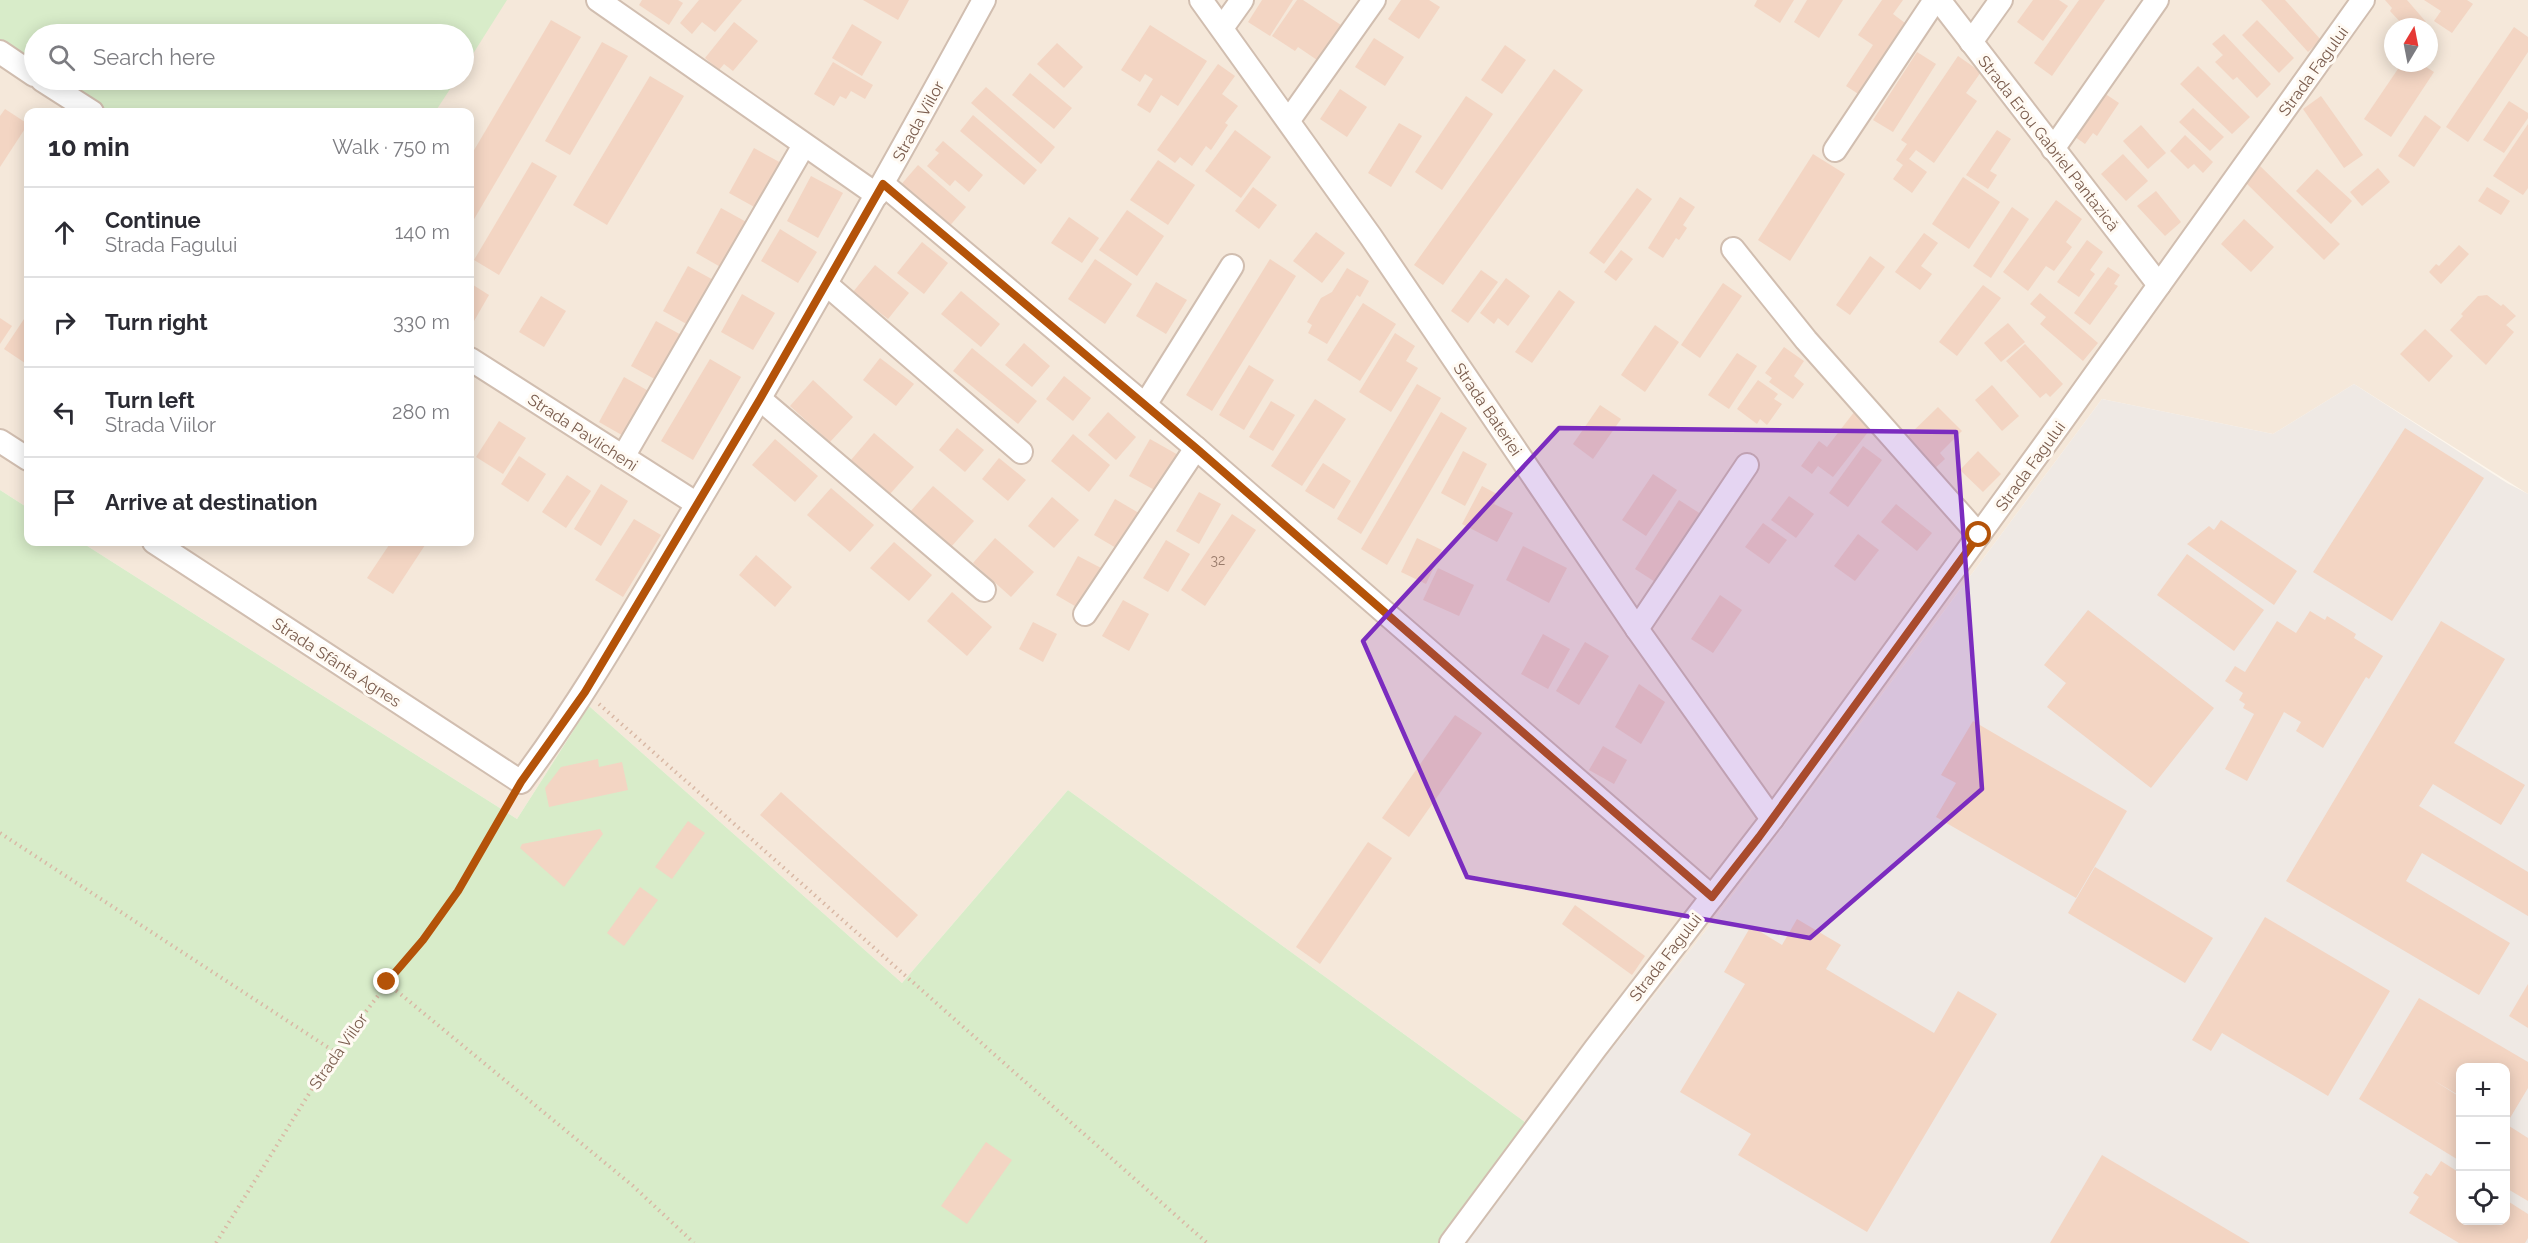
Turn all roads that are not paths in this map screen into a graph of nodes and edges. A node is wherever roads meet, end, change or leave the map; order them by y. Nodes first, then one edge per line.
1 (598, 0) edge
2 (984, 0) edge
3 (1201, 0) edge
4 (1242, 0) edge
5 (1374, 0) edge
6 (1937, 0) edge
7 (2001, 0) edge
8 (2157, 0) edge
9 (2363, 0) edge
10 (1222, 28) junction
11 (1971, 42) junction
12 (0, 52) edge
13 (24, 68) edge
14 (58, 90) edge
15 (86, 108) edge
16 (1289, 120) junction
17 (804, 145) junction
18 (2053, 149) junction
19 (1835, 150) dead end
20 (880, 190) junction
21 (1733, 249) dead end
22 (1232, 266) dead end
23 (826, 284) junction
24 (2159, 285) junction
25 (474, 362) edge
26 (760, 399) junction
27 (1145, 405) junction
28 (0, 441) edge
29 (1196, 448) junction
30 (1021, 452) dead end
31 (24, 456) edge
32 (623, 457) junction
33 (1747, 465) dead end
34 (697, 504) junction
35 (1979, 535) junction
36 (160, 546) edge
37 (984, 590) dead end
38 (1085, 614) dead end
39 (1637, 629) junction
40 (521, 782) joint
41 (1772, 819) junction
42 (1712, 897) junction
43 (1451, 1243) edge

1 - 17 street
2 - 20 street, Strada Viilor
3 - 10 street, Strada Bateriei
4 - 10 street
5 - 16 street
6 - 11 street, Strada Erou Gabriel Pantazică
6 - 19 street
7 - 11 street
8 - 18 street
9 - 24 street, Strada Fagului
10 - 16 street, Strada Bateriei
11 - 18 street, Strada Erou Gabriel Pantazică
12 - 13 street
14 - 15 street
16 - 39 street, Strada Bateriei
17 - 20 street
17 - 32 street
18 - 24 street, Strada Erou Gabriel Pantazică
20 - 23 street, Strada Viilor
20 - 27 street
21 - 35 street
22 - 27 street
23 - 26 street, Strada Viilor
23 - 30 street
24 - 35 street, Strada Fagului
25 - 32 street, Strada Pavlicheni
26 - 34 street, Strada Viilor
26 - 37 street
27 - 29 street
28 - 31 street
29 - 38 street
29 - 42 street
32 - 34 street, Strada Pavlicheni
33 - 39 street
34 - 40 street, Strada Viilor
35 - 41 street, Strada Fagului
36 - 40 street, Strada Sfânta Agnes
39 - 41 street, Strada Bateriei
41 - 42 street, Strada Fagului
42 - 43 street, Strada Fagului

